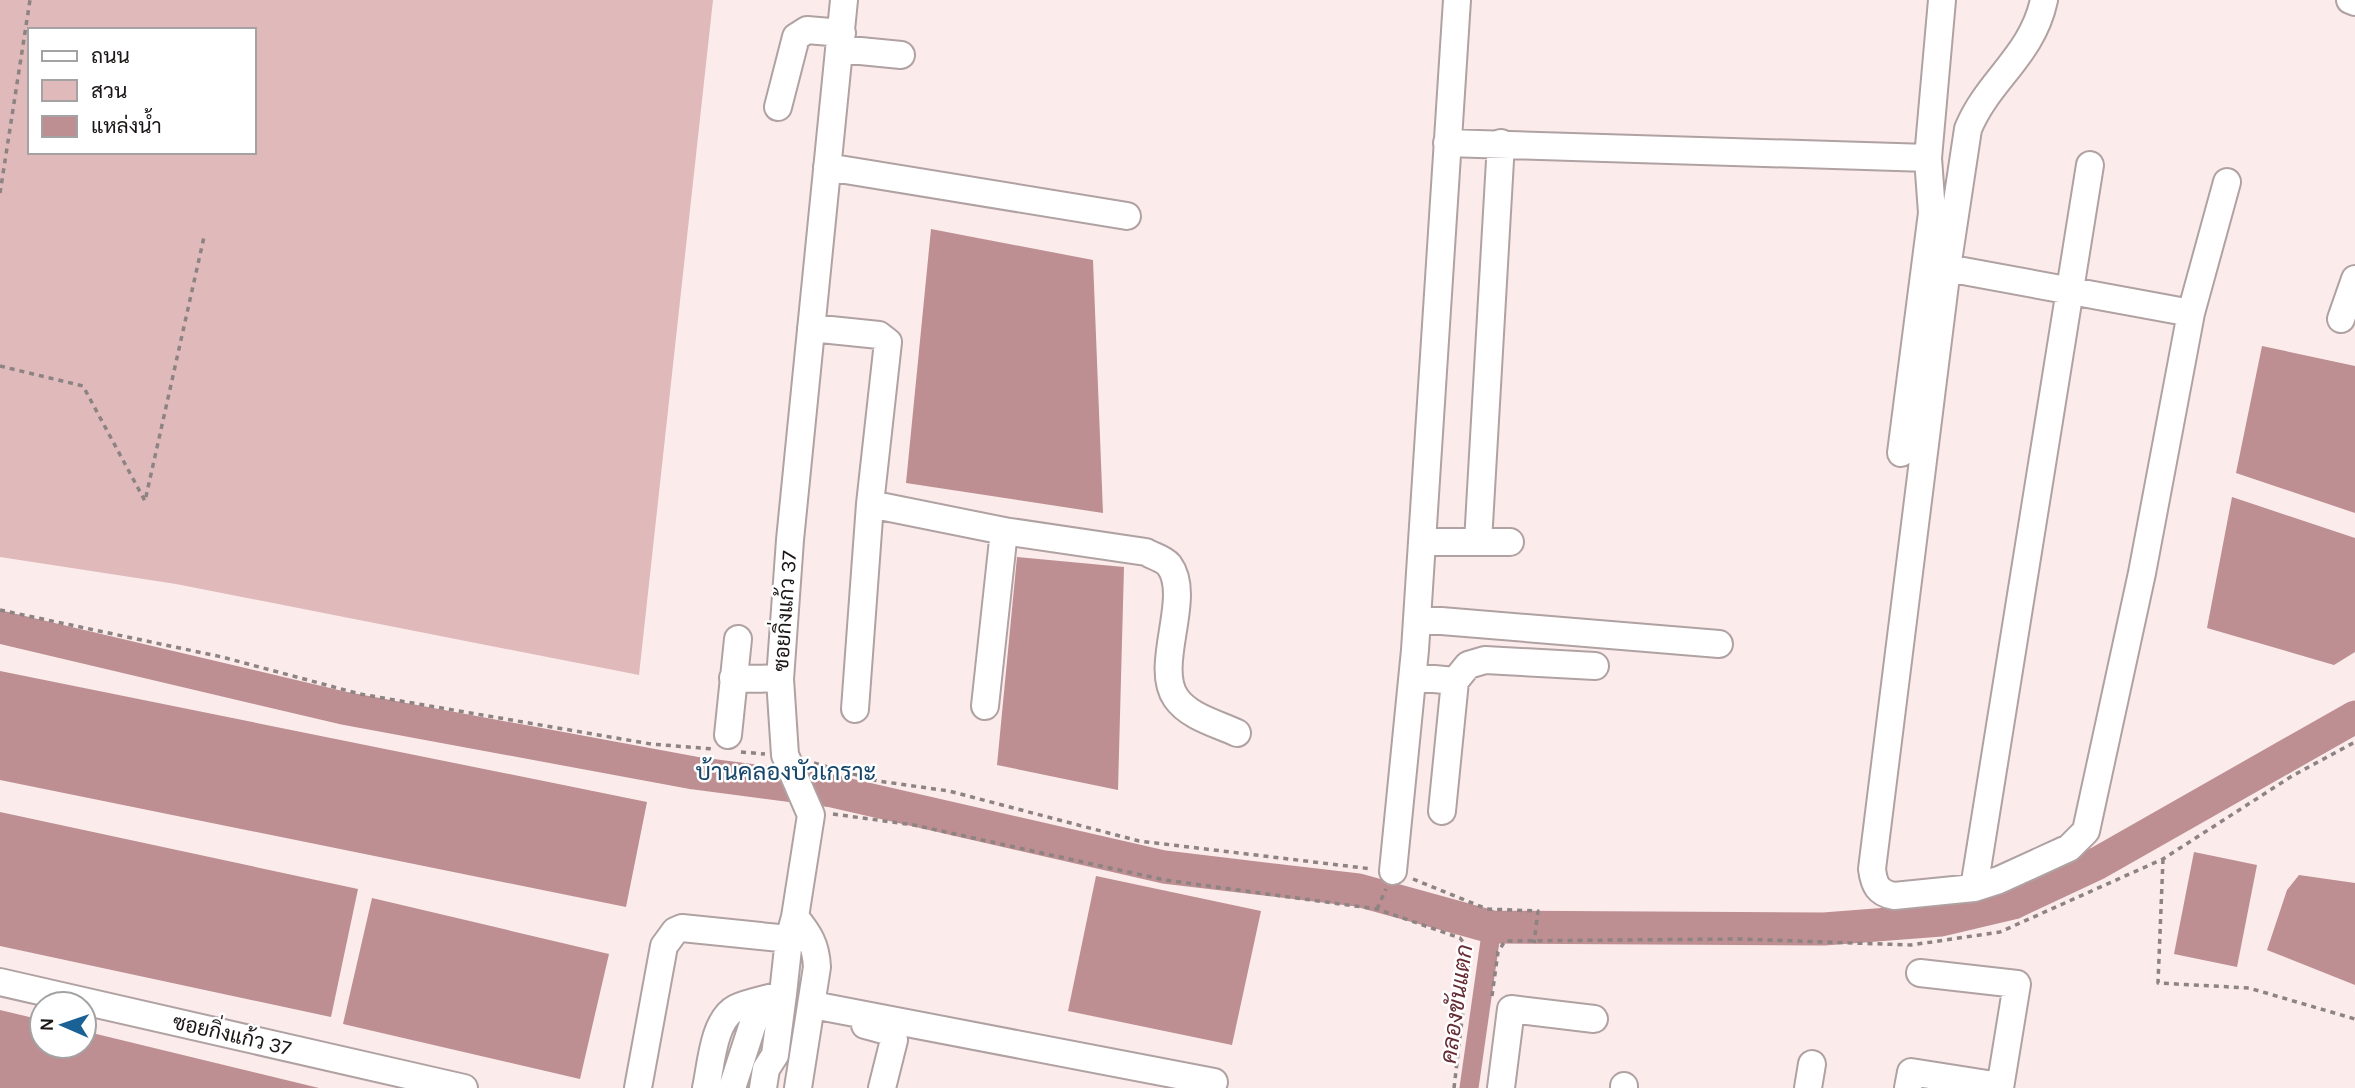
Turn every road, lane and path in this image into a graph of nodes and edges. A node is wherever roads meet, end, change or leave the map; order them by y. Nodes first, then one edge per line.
1 (30, 0) edge
2 (844, 0) edge
3 (1457, 0) edge
4 (1942, 0) edge
5 (2043, 0) edge
6 (2350, 0) edge
7 (2355, 2) edge
8 (841, 41) junction
9 (901, 55) dead end
10 (778, 107) dead end
11 (1447, 143) junction
12 (1501, 143) junction
13 (1928, 158) junction
14 (2090, 165) dead end
15 (827, 167) junction
16 (2227, 182) dead end
17 (0, 192) edge
18 (1127, 216) dead end
19 (204, 237) dead end
20 (1947, 268) junction
21 (2355, 279) edge
22 (2070, 289) junction
23 (2191, 313) junction
24 (2341, 319) dead end
25 (811, 328) junction
26 (0, 366) edge
27 (1901, 453) dead end
28 (870, 505) junction
29 (1004, 531) junction
30 (1422, 542) junction
31 (1478, 542) junction
32 (1510, 542) dead end
33 (0, 610) edge
34 (1417, 619) junction
35 (738, 639) dead end
36 (1719, 644) dead end
37 (1595, 666) dead end
38 (1413, 677) junction
39 (733, 678) junction
40 (780, 679) junction
41 (1455, 681) junction
42 (985, 706) dead end
43 (855, 709) dead end
44 (1237, 733) dead end
45 (726, 745) junction
46 (785, 755) junction
47 (1442, 811) dead end
48 (811, 815) junction
49 (2163, 859) dead end
50 (1393, 871) junction
51 (1973, 888) junction
52 (792, 928) junction
53 (1534, 943) dead end
54 (1920, 973) dead end
55 (0, 982) edge
56 (771, 998) junction
57 (812, 1009) junction
58 (1594, 1019) dead end
59 (2355, 1019) edge
60 (783, 1080) edge
61 (1214, 1082) dead end
62 (2000, 1087) edge
63 (464, 1088) edge
64 (638, 1088) edge
65 (706, 1088) edge
66 (732, 1088) edge
67 (883, 1088) edge
68 (1454, 1088) edge
69 (1501, 1088) edge
70 (1908, 1088) edge

1 - 17 path
2 - 8 street, ซอยกิ่งแก้ว 37
3 - 11 street
4 - 13 street
5 - 20 street
6 - 7 street
8 - 9 street
8 - 10 street
8 - 15 street, ซอยกิ่งแก้ว 37
11 - 12 street
11 - 30 street
12 - 13 street
12 - 31 street
13 - 27 street
14 - 22 street
15 - 18 street
15 - 25 street, ซอยกิ่งแก้ว 37
16 - 23 street
19 - 26 path
20 - 22 street
20 - 51 street
21 - 24 street
22 - 23 street
22 - 51 street
23 - 51 street
25 - 28 street
25 - 40 street, ซอยกิ่งแก้ว 37
28 - 29 street
28 - 43 street
29 - 42 street
29 - 44 street
30 - 31 street
30 - 34 street
31 - 32 street
33 - 45 path
34 - 36 street
34 - 38 street
35 - 39 street
37 - 41 street
38 - 41 street
38 - 50 street
39 - 40 street
39 - 45 street
40 - 46 street, ซอยกิ่งแก้ว 37
41 - 47 street
45 - 46 path
46 - 48 street, ซอยกิ่งแก้ว 37
46 - 50 path
48 - 52 street
48 - 68 path
49 - 59 path
50 - 53 path
52 - 56 street
52 - 57 street
52 - 64 street
54 - 62 street
55 - 63 street, ซอยกิ่งแก้ว 37
56 - 60 street
56 - 65 street
56 - 66 street
57 - 60 street
57 - 61 street
57 - 67 street
58 - 69 street
62 - 70 street

